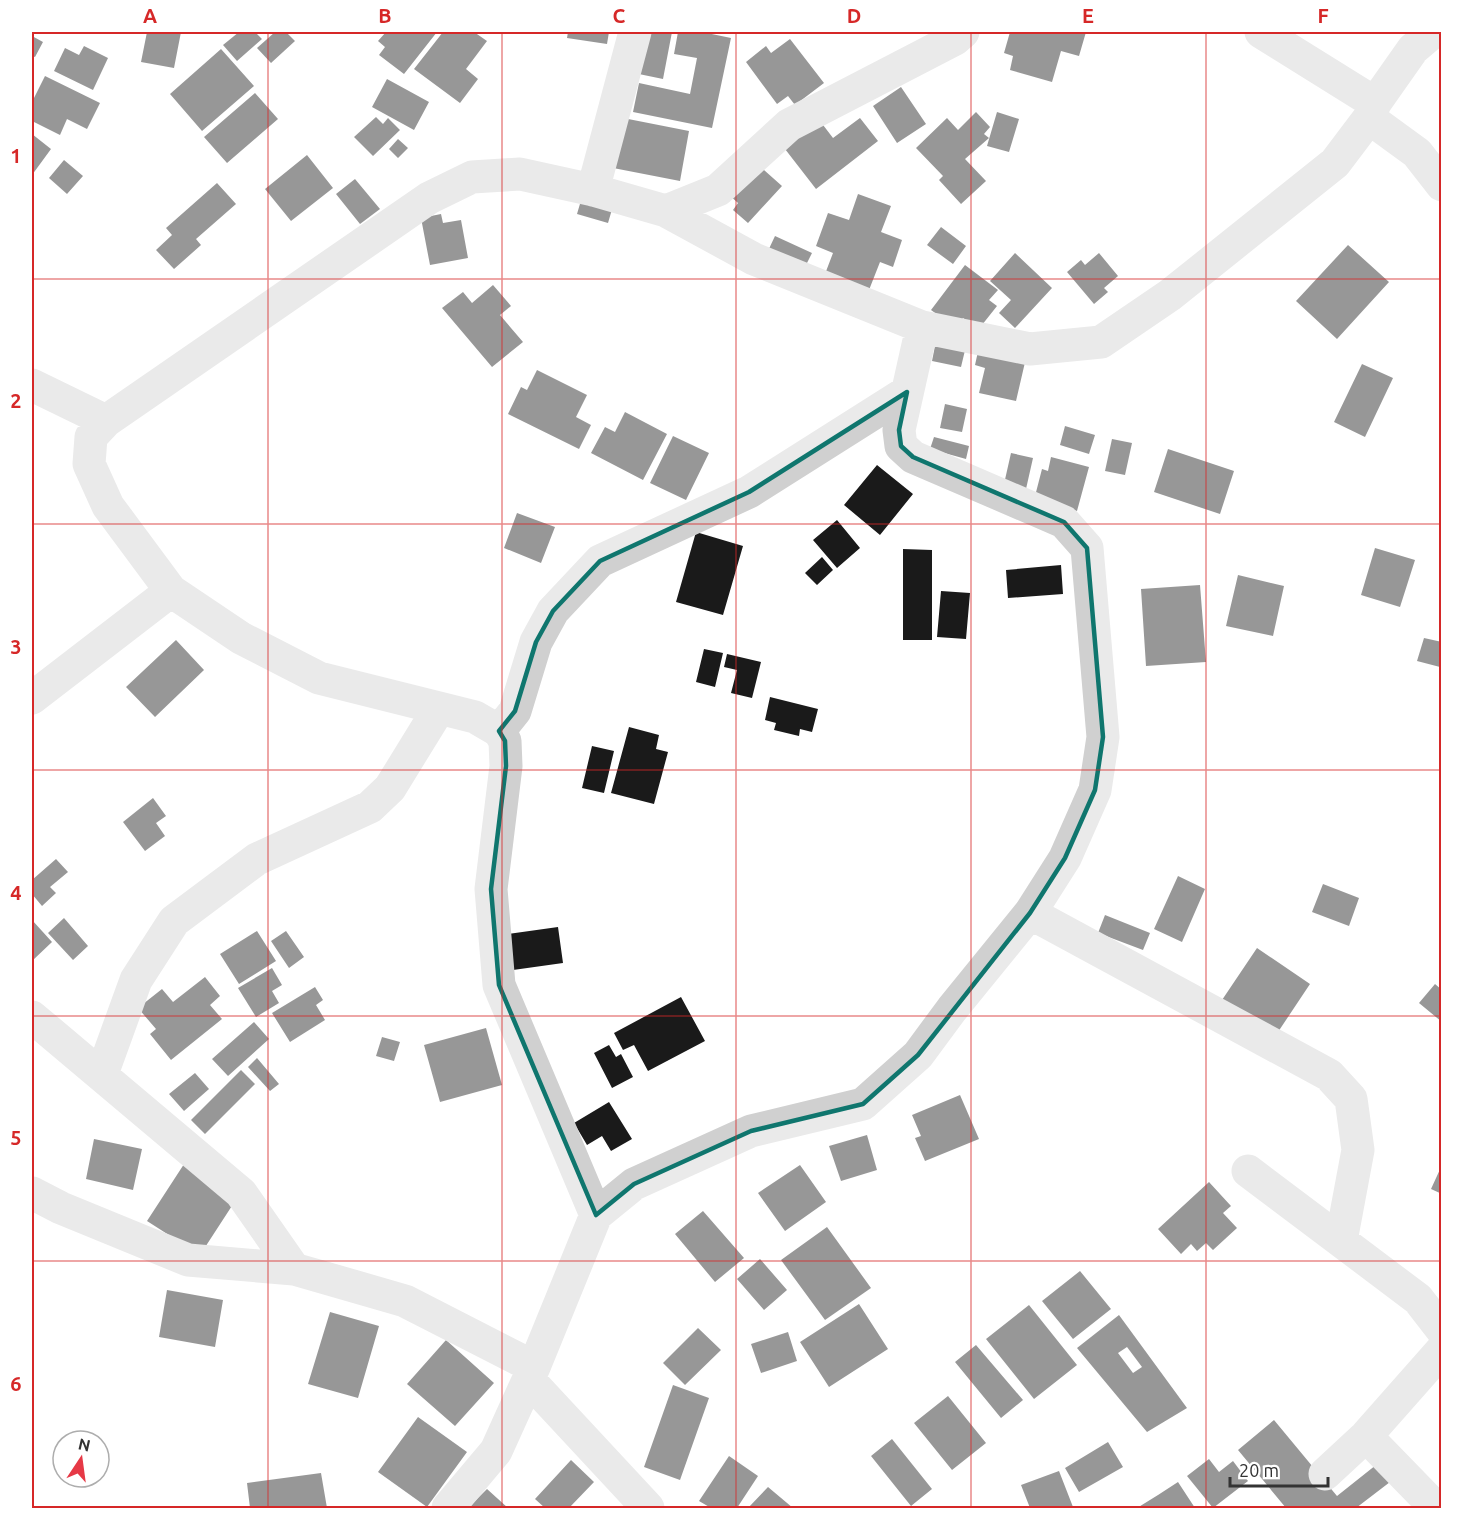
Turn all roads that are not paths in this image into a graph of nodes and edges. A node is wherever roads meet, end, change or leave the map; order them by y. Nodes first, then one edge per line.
1 (635, 32) edge
2 (963, 32) edge
3 (1261, 32) edge
4 (1433, 32) edge
5 (1372, 111) junction
6 (1442, 185) edge
7 (593, 190) junction
8 (666, 211) junction
9 (922, 327) junction
10 (32, 385) edge
11 (907, 392) junction
12 (106, 422) junction
13 (171, 591) junction
14 (32, 698) edge
15 (438, 710) junction
16 (499, 731) junction
17 (1030, 913) junction
18 (32, 1017) edge
19 (102, 1074) junction
20 (1248, 1171) dead end
21 (32, 1193) edge
22 (596, 1215) junction
23 (1341, 1241) junction
24 (294, 1269) junction
25 (1442, 1330) edge
26 (1442, 1350) edge
27 (531, 1374) junction
28 (1366, 1436) junction
29 (1325, 1474) dead end
30 (448, 1509) edge
31 (648, 1509) edge
32 (1436, 1509) edge

1 - 7 street
2 - 8 street
3 - 5 street
4 - 5 street
5 - 6 street
5 - 9 street
7 - 8 street
7 - 12 street
8 - 9 street
9 - 11 street
10 - 12 street
11 - 16 street
11 - 17 street
12 - 13 street
13 - 14 street
13 - 15 street
15 - 16 street
15 - 19 street
16 - 22 street
17 - 22 street
17 - 23 street
18 - 19 street
19 - 24 street
20 - 23 street
21 - 24 street
22 - 27 street
23 - 25 street
24 - 27 street
26 - 28 street
27 - 30 street
27 - 31 street
28 - 29 street
28 - 32 street

